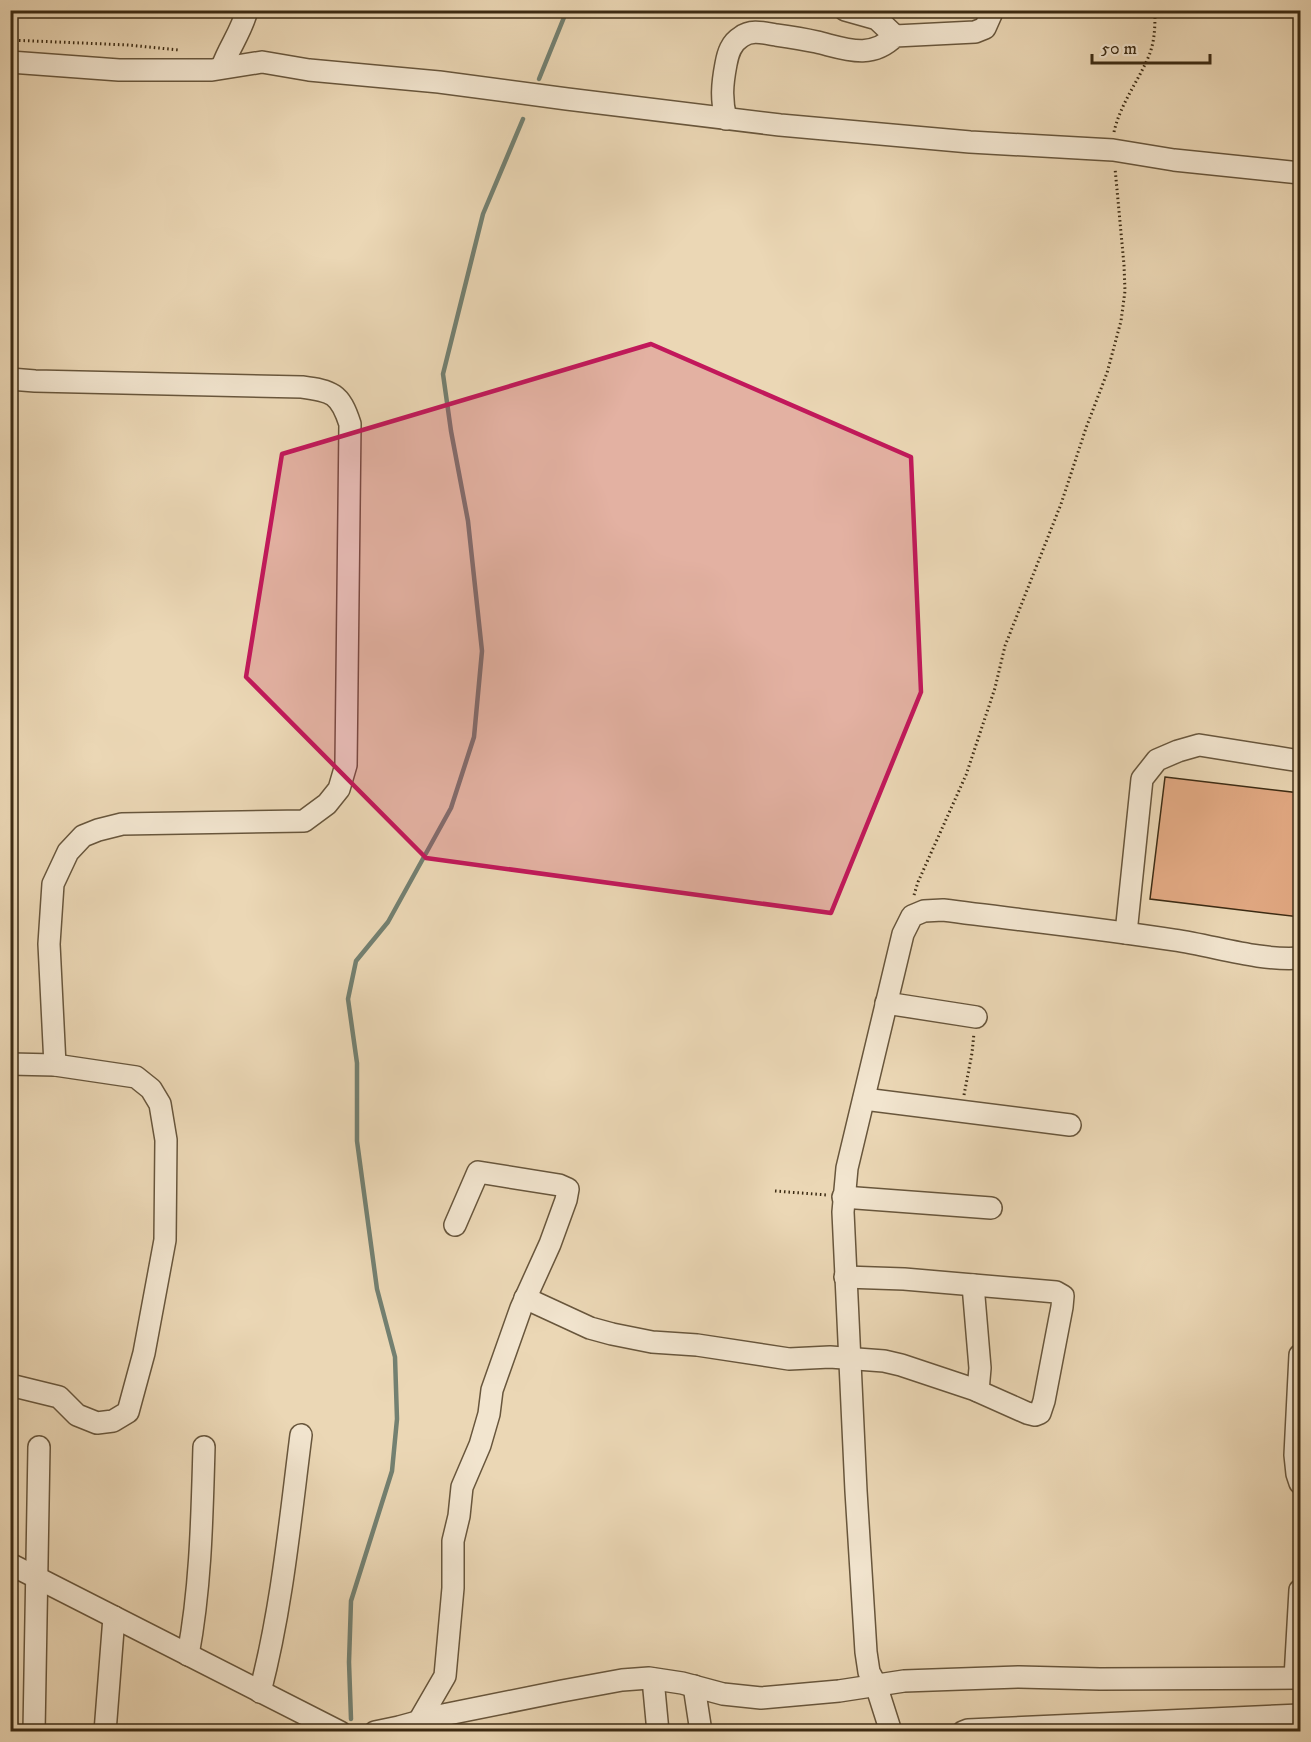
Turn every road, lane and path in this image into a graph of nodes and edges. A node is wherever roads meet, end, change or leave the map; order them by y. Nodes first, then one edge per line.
1 (247, 10) edge
2 (845, 10) edge
3 (993, 10) edge
4 (1155, 10) edge
5 (895, 36) junction
6 (10, 40) edge
7 (184, 51) dead end
8 (10, 62) edge
9 (222, 67) junction
10 (726, 119) junction
11 (1113, 150) junction
12 (1300, 173) edge
13 (10, 379) edge
14 (1300, 761) edge
15 (912, 916) junction
16 (1118, 931) junction
17 (1300, 958) edge
18 (886, 1004) junction
19 (976, 1017) joint
20 (10, 1065) edge
21 (55, 1065) junction
22 (864, 1099) junction
23 (961, 1111) junction
24 (1070, 1125) dead end
25 (775, 1191) dead end
26 (843, 1197) junction
27 (991, 1208) dead end
28 (455, 1225) dead end
29 (845, 1277) junction
30 (973, 1285) junction
31 (525, 1298) junction
32 (1300, 1355) edge
33 (850, 1359) junction
34 (878, 1361) junction
35 (851, 1384) junction
36 (10, 1385) edge
37 (978, 1391) junction
38 (301, 1435) dead end
39 (39, 1447) dead end
40 (204, 1447) dead end
41 (1300, 1483) edge
42 (10, 1564) edge
43 (36, 1577) junction
44 (1300, 1590) edge
45 (114, 1617) junction
46 (188, 1655) junction
47 (1298, 1678) edge
48 (653, 1679) junction
49 (876, 1685) junction
50 (694, 1686) junction
51 (260, 1692) junction
52 (1300, 1715) edge
53 (419, 1721) junction
54 (698, 1726) edge
55 (34, 1731) edge
56 (105, 1731) edge
57 (340, 1731) edge
58 (375, 1731) edge
59 (658, 1731) edge
60 (891, 1731) edge
61 (963, 1731) edge

1 - 9 street
2 - 5 street
3 - 5 street
4 - 11 path
5 - 10 street
6 - 7 path
8 - 9 street
9 - 10 street
10 - 11 street
11 - 12 street
11 - 15 path
13 - 21 street
14 - 16 street
15 - 16 street
15 - 18 street
16 - 17 street
18 - 19 street
18 - 22 street
19 - 23 path
20 - 21 street
21 - 36 street
22 - 23 street
22 - 26 street
23 - 24 street
25 - 26 path
26 - 27 street
26 - 29 street
28 - 31 street
29 - 30 street
29 - 33 street
30 - 37 street
30 - 37 street
31 - 33 street
31 - 53 street
32 - 41 street
33 - 34 street
33 - 35 street
34 - 35 street
34 - 37 street
35 - 49 street
38 - 51 street
39 - 43 street
40 - 46 street
42 - 43 street
43 - 45 street
43 - 55 street
44 - 47 street
45 - 46 street
45 - 56 street
46 - 51 street
47 - 49 street
48 - 50 street
48 - 53 street
48 - 59 street
49 - 50 street
49 - 60 street
50 - 54 street
51 - 57 street
52 - 61 street
53 - 58 street

